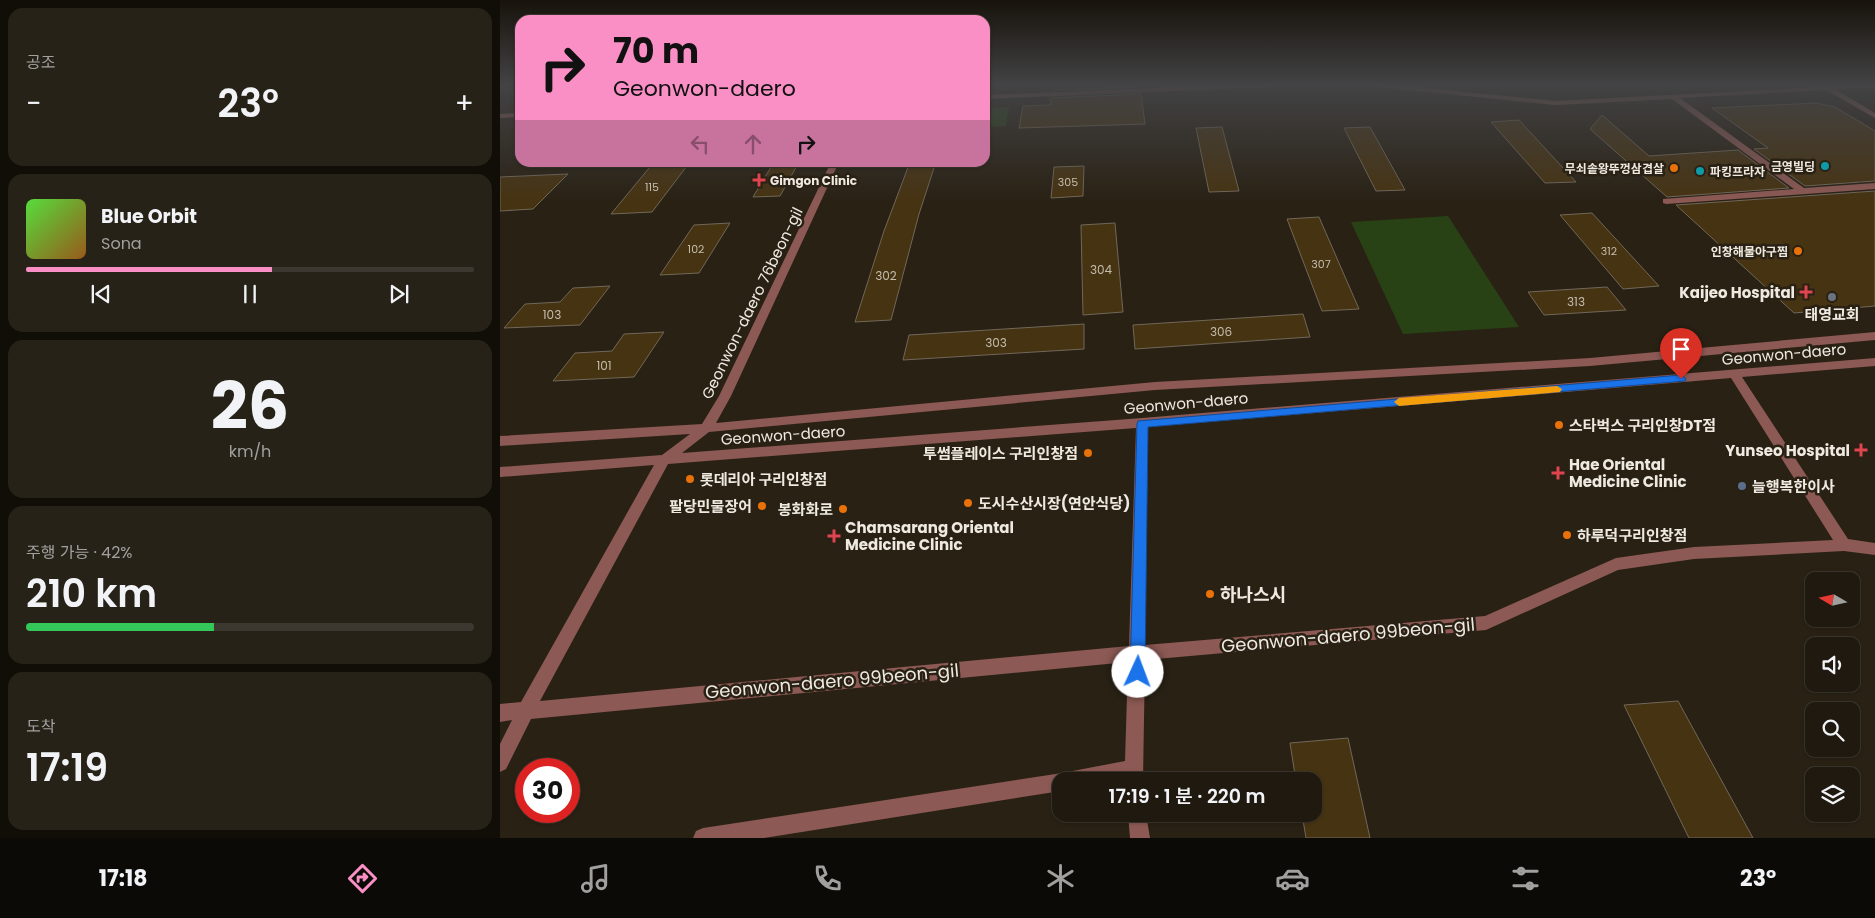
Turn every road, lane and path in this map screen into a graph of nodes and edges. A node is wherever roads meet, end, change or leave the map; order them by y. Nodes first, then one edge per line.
1 (1710, 123) edge
2 (833, 167) edge
3 (1875, 186) edge
4 (1802, 191) junction
5 (1666, 200) dead end
6 (1875, 336) edge
7 (1875, 362) edge
8 (1734, 374) junction
9 (1142, 424) junction
10 (706, 428) junction
11 (500, 441) edge
12 (662, 461) junction
13 (500, 472) edge
14 (1844, 545) junction
15 (1875, 549) edge
16 (1138, 652) junction
17 (526, 710) junction
18 (500, 712) edge
19 (500, 763) edge
20 (1134, 772) edge
21 (1052, 783) edge
22 (1138, 822) edge
23 (703, 838) edge
24 (1140, 838) edge

1 - 4 street
2 - 10 street, Geonwon-daero 76beon-gil
3 - 4 street
4 - 5 street
6 - 10 street, Geonwon-daero
7 - 8 street, Geonwon-daero
8 - 9 street, Geonwon-daero
8 - 14 street
9 - 12 street, Geonwon-daero
9 - 16 street
10 - 11 street, Geonwon-daero
10 - 12 street
12 - 13 street, Geonwon-daero
12 - 17 street
14 - 15 street, Geonwon-daero 99beon-gil
14 - 16 street, Geonwon-daero 99beon-gil
16 - 17 street, Geonwon-daero 99beon-gil
16 - 20 street
17 - 18 street, Geonwon-daero 99beon-gil
17 - 19 street
21 - 23 street
22 - 24 street

